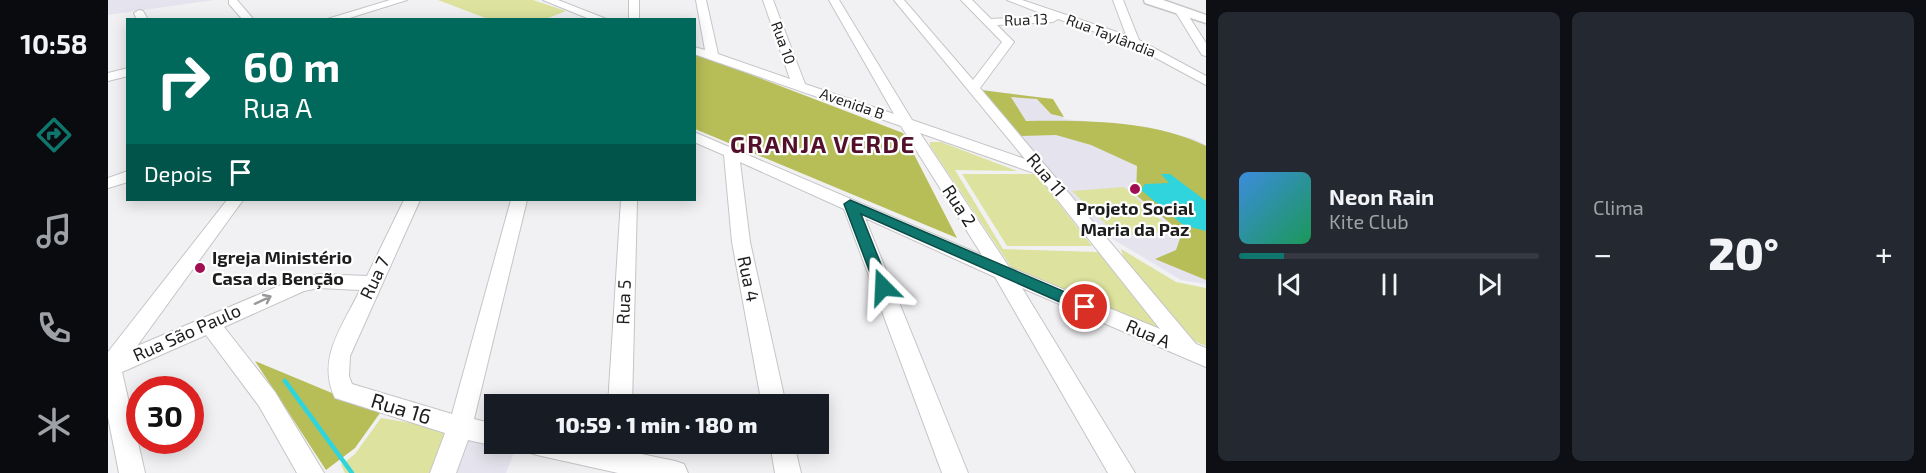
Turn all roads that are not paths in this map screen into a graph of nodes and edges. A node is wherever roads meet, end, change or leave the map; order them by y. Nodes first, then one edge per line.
1 (402, 0) edge
2 (548, 0) edge
3 (634, 0) edge
4 (701, 0) edge
5 (768, 0) edge
6 (834, 0) edge
7 (899, 0) edge
8 (966, 0) edge
9 (1012, 0) edge
10 (1059, 0) edge
11 (1118, 0) edge
12 (1150, 0) edge
13 (232, 2) dead end
14 (1180, 5) edge
15 (380, 6) junction
16 (247, 18) edge
17 (336, 18) edge
18 (372, 18) edge
19 (598, 18) edge
20 (634, 18) edge
21 (1064, 18) junction
22 (1206, 19) edge
23 (988, 22) junction
24 (1134, 42) junction
25 (696, 51) edge
26 (1206, 52) edge
27 (712, 55) junction
28 (126, 72) edge
29 (108, 77) edge
30 (1206, 81) edge
31 (799, 86) junction
32 (973, 89) junction
33 (906, 123) junction
34 (696, 137) edge
35 (731, 152) junction
36 (1043, 171) junction
37 (126, 177) edge
38 (108, 183) edge
39 (234, 201) edge
40 (412, 201) edge
41 (519, 201) edge
42 (629, 201) edge
43 (850, 204) junction
44 (1002, 272) junction
45 (372, 283) junction
46 (210, 324) junction
47 (1198, 355) edge
48 (339, 356) joint
49 (108, 366) edge
50 (1206, 370) edge
51 (620, 394) edge
52 (772, 394) edge
53 (460, 427) junction
54 (484, 432) edge
55 (621, 454) edge
56 (784, 454) edge
57 (132, 473) edge
58 (311, 473) edge
59 (443, 473) edge
60 (675, 473) edge
61 (788, 473) edge
62 (955, 473) edge
63 (1122, 473) edge

1 - 15 street
2 - 19 street
3 - 20 street
4 - 27 street
5 - 31 street, Rua 10
6 - 33 street, Rua 2
7 - 32 street, Rua 11
8 - 23 street
9 - 21 street, Rua Taylândia
10 - 21 street
11 - 24 street
12 - 14 main road
13 - 16 street
14 - 22 main road
14 - 26 street
15 - 17 street
15 - 18 street
21 - 23 street, Rua 13
21 - 24 street, Rua Taylândia
23 - 32 street
24 - 30 street, Rua Taylândia
25 - 27 street, Avenida B
27 - 31 street, Avenida B
28 - 29 street
31 - 33 street, Avenida B
32 - 36 street, Rua 11
33 - 36 street, Avenida B
33 - 44 street, Rua 2
34 - 35 street, Rua A
35 - 43 street, Rua A
35 - 52 street, Rua 4
36 - 47 street, Rua 11
37 - 38 street
39 - 49 street
40 - 45 street, Rua 7
41 - 53 street
42 - 51 street, Rua 5
43 - 44 street, Rua A
43 - 62 street
44 - 47 street, Rua A
44 - 63 street, Rua 2
46 -> 45 street, Rua São Paulo
45 - 48 street, Rua 7
46 - 49 street, Rua São Paulo
46 - 58 street
47 - 50 street, Rua 11
48 - 53 street, Rua 16
49 - 57 street
53 - 54 street, Rua 16
53 - 59 street
55 - 60 street
56 - 61 street

